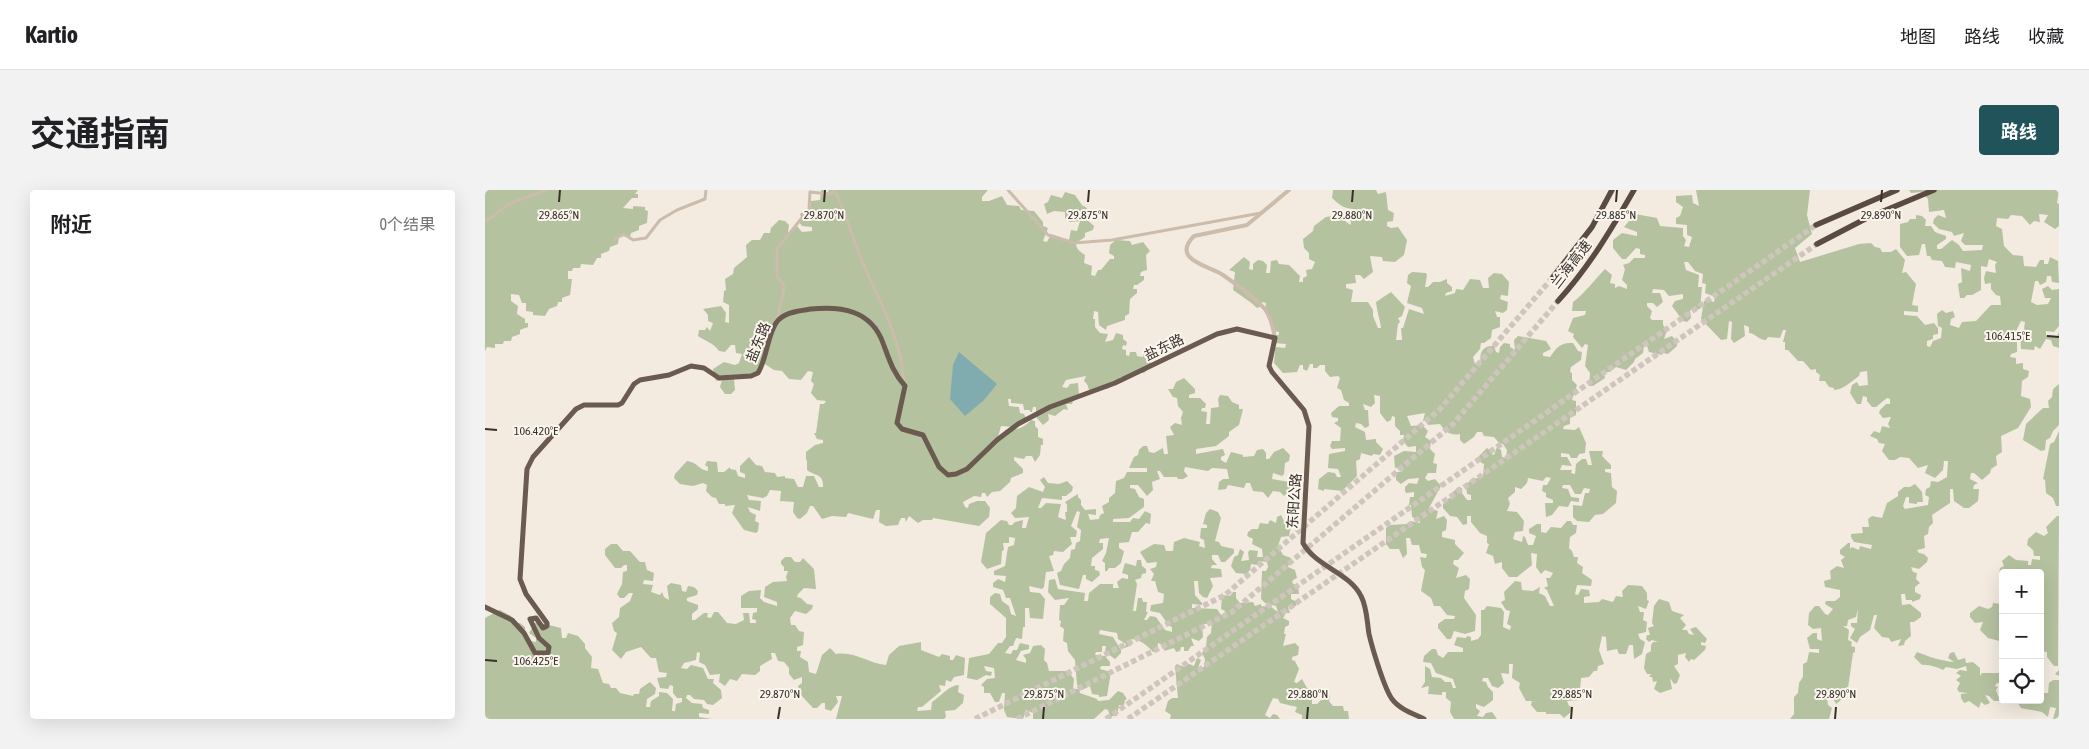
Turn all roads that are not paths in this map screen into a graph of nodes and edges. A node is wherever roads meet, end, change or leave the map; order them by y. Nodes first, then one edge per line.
1 (546, 190) edge
2 (706, 190) edge
3 (1008, 190) edge
4 (1289, 190) edge
5 (1613, 190) edge
6 (1634, 190) edge
7 (1897, 190) edge
8 (1934, 190) edge
9 (834, 191) edge
10 (1264, 212) junction
11 (485, 222) edge
12 (1816, 224) tunnel mouth
13 (615, 239) dead end
14 (1817, 244) tunnel mouth
15 (1553, 278) tunnel mouth
16 (1558, 301) tunnel mouth
17 (776, 322) junction
18 (1275, 338) junction
19 (905, 386) junction
20 (485, 607) edge
21 (1424, 719) edge

1 - 11 street
2 - 13 street
3 - 10 street
4 - 10 street
5 - 15 highway, 兰海高速
6 - 16 highway, 兰海高速
7 - 12 highway
8 - 14 highway
9 - 17 street
9 - 19 street
10 - 18 street
17 - 19 highway, 盐东路
17 - 20 highway, 盐东路
18 - 19 highway, 盐东路
18 - 21 highway, 东阳公路

